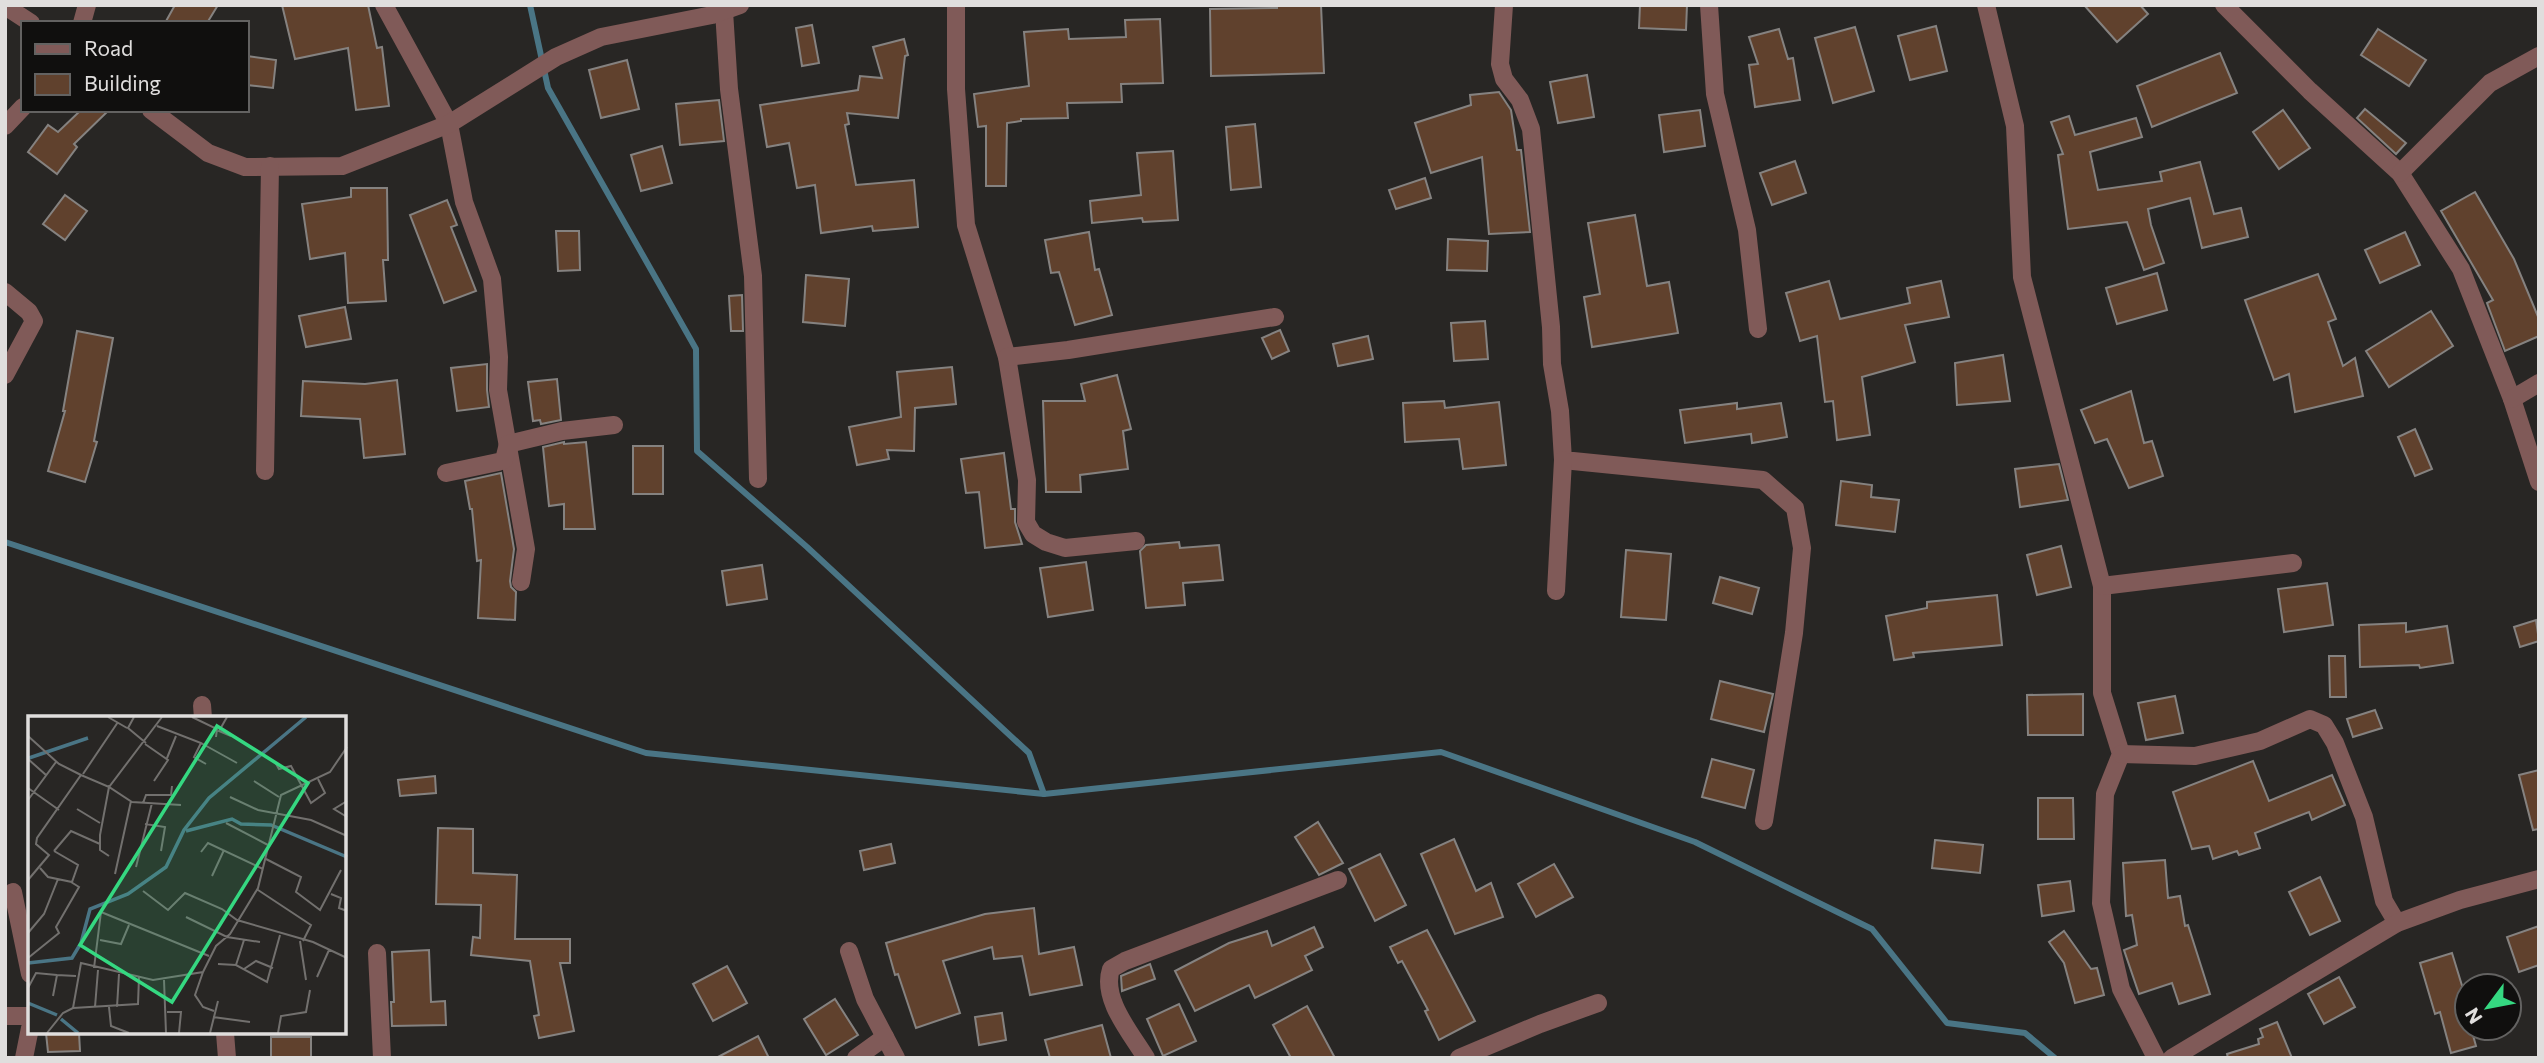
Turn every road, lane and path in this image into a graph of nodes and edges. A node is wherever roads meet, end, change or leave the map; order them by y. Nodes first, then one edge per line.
1 (384, 5) edge
2 (956, 5) edge
3 (1504, 5) edge
4 (1709, 5) edge
5 (1986, 5) edge
6 (2224, 5) edge
7 (5, 6) edge
8 (732, 8) edge
9 (28, 21) edge
10 (2539, 56) edge
11 (21, 109) edge
12 (154, 112) edge
13 (449, 124) junction
14 (5, 126) edge
15 (270, 166) junction
16 (2400, 173) junction
17 (5, 292) edge
18 (1275, 317) dead end
19 (1758, 329) dead end
20 (1007, 357) junction
21 (5, 375) edge
22 (2539, 383) edge
23 (2512, 399) junction
24 (614, 425) dead end
25 (508, 444) junction
26 (1563, 460) junction
27 (265, 471) dead end
28 (446, 473) dead end
29 (758, 479) dead end
30 (2539, 482) edge
31 (1136, 541) dead end
32 (2293, 563) dead end
33 (521, 582) dead end
34 (2102, 586) junction
35 (1556, 591) dead end
36 (2122, 754) junction
37 (1765, 821) dead end
38 (1338, 880) dead end
39 (2539, 880) edge
40 (13, 892) dead end
41 (2397, 923) junction
42 (849, 951) dead end
43 (377, 953) dead end
44 (28, 964) edge
45 (1598, 1003) dead end
46 (5, 1016) edge
47 (28, 1016) edge
48 (29, 1035) edge
49 (225, 1035) edge
50 (885, 1037) junction
51 (24, 1058) edge
52 (228, 1058) edge
53 (382, 1058) edge
54 (856, 1058) edge
55 (896, 1058) edge
56 (1146, 1058) edge
57 (1459, 1058) edge
58 (2156, 1058) edge
59 (2172, 1058) edge

1 - 13 street
2 - 20 street
3 - 26 street
4 - 19 street
5 - 34 street
6 - 16 street
7 - 9 street
8 - 13 street
8 - 29 street
10 - 16 street
11 - 14 street
12 - 15 street
13 - 15 street
13 - 25 street
15 - 27 street
16 - 23 street
17 - 21 street
18 - 20 street
20 - 31 street
22 - 23 street
23 - 30 street
24 - 25 street
25 - 28 street
25 - 33 street
26 - 35 street
26 - 37 street
32 - 34 street
34 - 36 street
36 - 41 street
36 - 58 street
38 - 56 street
39 - 41 street
40 - 44 street
41 - 59 street
42 - 50 street
43 - 53 street
45 - 57 street
46 - 47 street
48 - 51 street
49 - 52 street
50 - 54 street
50 - 55 street

